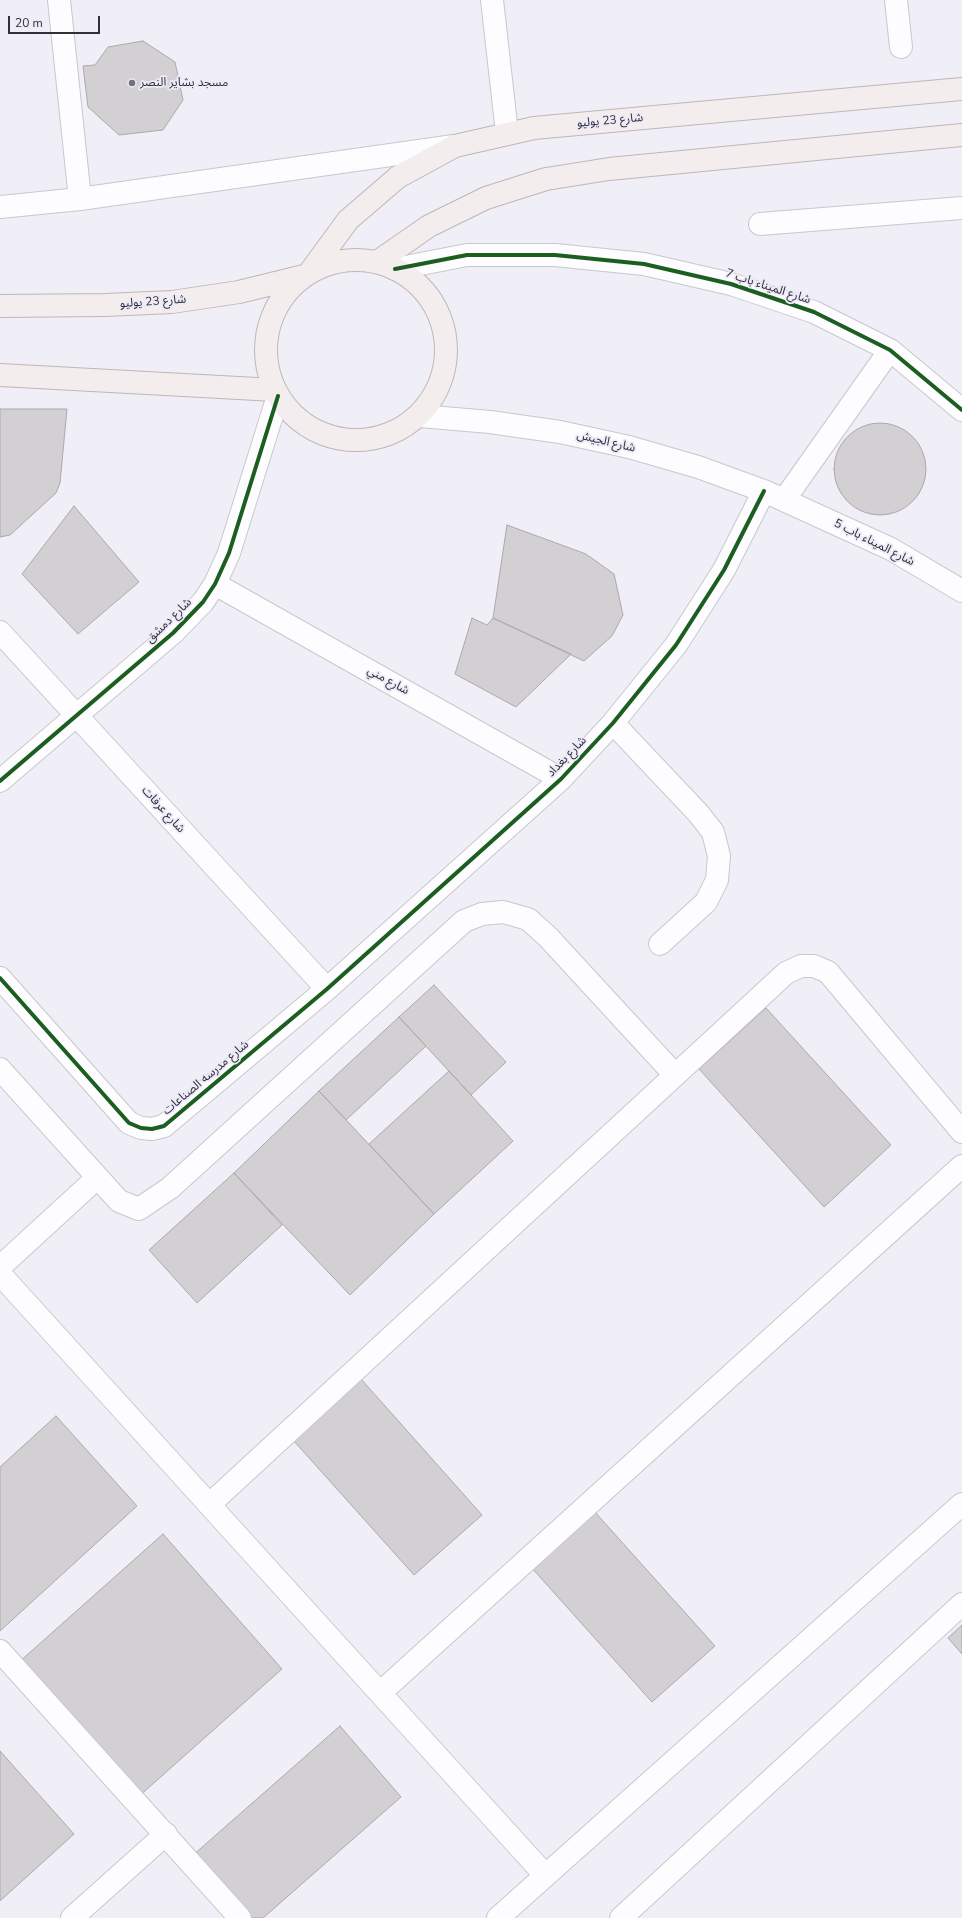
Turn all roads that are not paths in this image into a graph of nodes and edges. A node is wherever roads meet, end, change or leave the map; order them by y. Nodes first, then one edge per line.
1 (58, 0) edge
2 (492, 0) edge
3 (896, 0) edge
4 (901, 47) dead end
5 (962, 88) edge
6 (507, 133) junction
7 (962, 134) edge
8 (455, 146) junction
9 (80, 199) junction
10 (0, 207) edge
11 (962, 208) edge
12 (760, 224) dead end
13 (386, 266) junction
14 (307, 274) junction
15 (0, 306) edge
16 (890, 350) junction
17 (0, 375) edge
18 (277, 393) junction
19 (962, 410) edge
20 (420, 416) junction
21 (764, 491) junction
22 (784, 500) junction
23 (215, 584) junction
24 (962, 591) edge
25 (0, 632) edge
26 (77, 716) junction
27 (613, 723) junction
28 (561, 779) junction
29 (0, 781) edge
30 (660, 944) dead end
31 (0, 978) edge
32 (327, 989) junction
33 (0, 1069) edge
34 (675, 1075) junction
35 (962, 1132) edge
36 (962, 1166) edge
37 (97, 1178) junction
38 (0, 1267) edge
39 (0, 1274) edge
40 (210, 1504) junction
41 (962, 1504) edge
42 (962, 1604) edge
43 (0, 1651) edge
44 (380, 1693) junction
45 (166, 1834) junction
46 (545, 1875) junction
47 (72, 1918) edge
48 (240, 1918) edge
49 (498, 1918) edge
50 (621, 1918) edge

1 - 9 street
2 - 6 street
3 - 4 street
5 - 6 main road, شارع 23 يوليو
6 - 8 main road, شارع 23 يوليو
7 - 13 main road
8 - 9 street
8 - 14 main road, شارع 23 يوليو
9 - 10 street
11 - 12 street
13 - 14 main road
13 - 16 street, شارع الميناء باب 7
13 - 20 main road
14 - 15 main road, شارع 23 يوليو
14 - 18 main road
16 - 19 street, شارع الميناء باب 7
16 - 22 street
17 - 18 main road
18 - 20 main road
18 - 23 street, شارع دمشق
20 - 21 street, شارع الجيش
21 - 22 street, شارع الجيش
21 - 27 street, شارع بغداد
22 - 24 street, شارع الميناء باب 5
23 - 26 street, شارع دمشق
23 - 28 street, شارع مني
25 - 26 street, شارع عرفات
26 - 29 street, شارع دمشق
26 - 32 street, شارع عرفات
27 - 28 street, شارع بغداد
27 - 30 street
28 - 32 street, شارع بغداد
31 - 32 street, شارع مدرسه الصناعات
33 - 37 street
34 - 35 street
34 - 37 street
34 - 40 street
36 - 44 street
37 - 38 street
39 - 40 street
40 - 44 street
41 - 46 street
42 - 50 street
43 - 45 street
44 - 46 street
45 - 47 street
45 - 48 street
46 - 49 street

